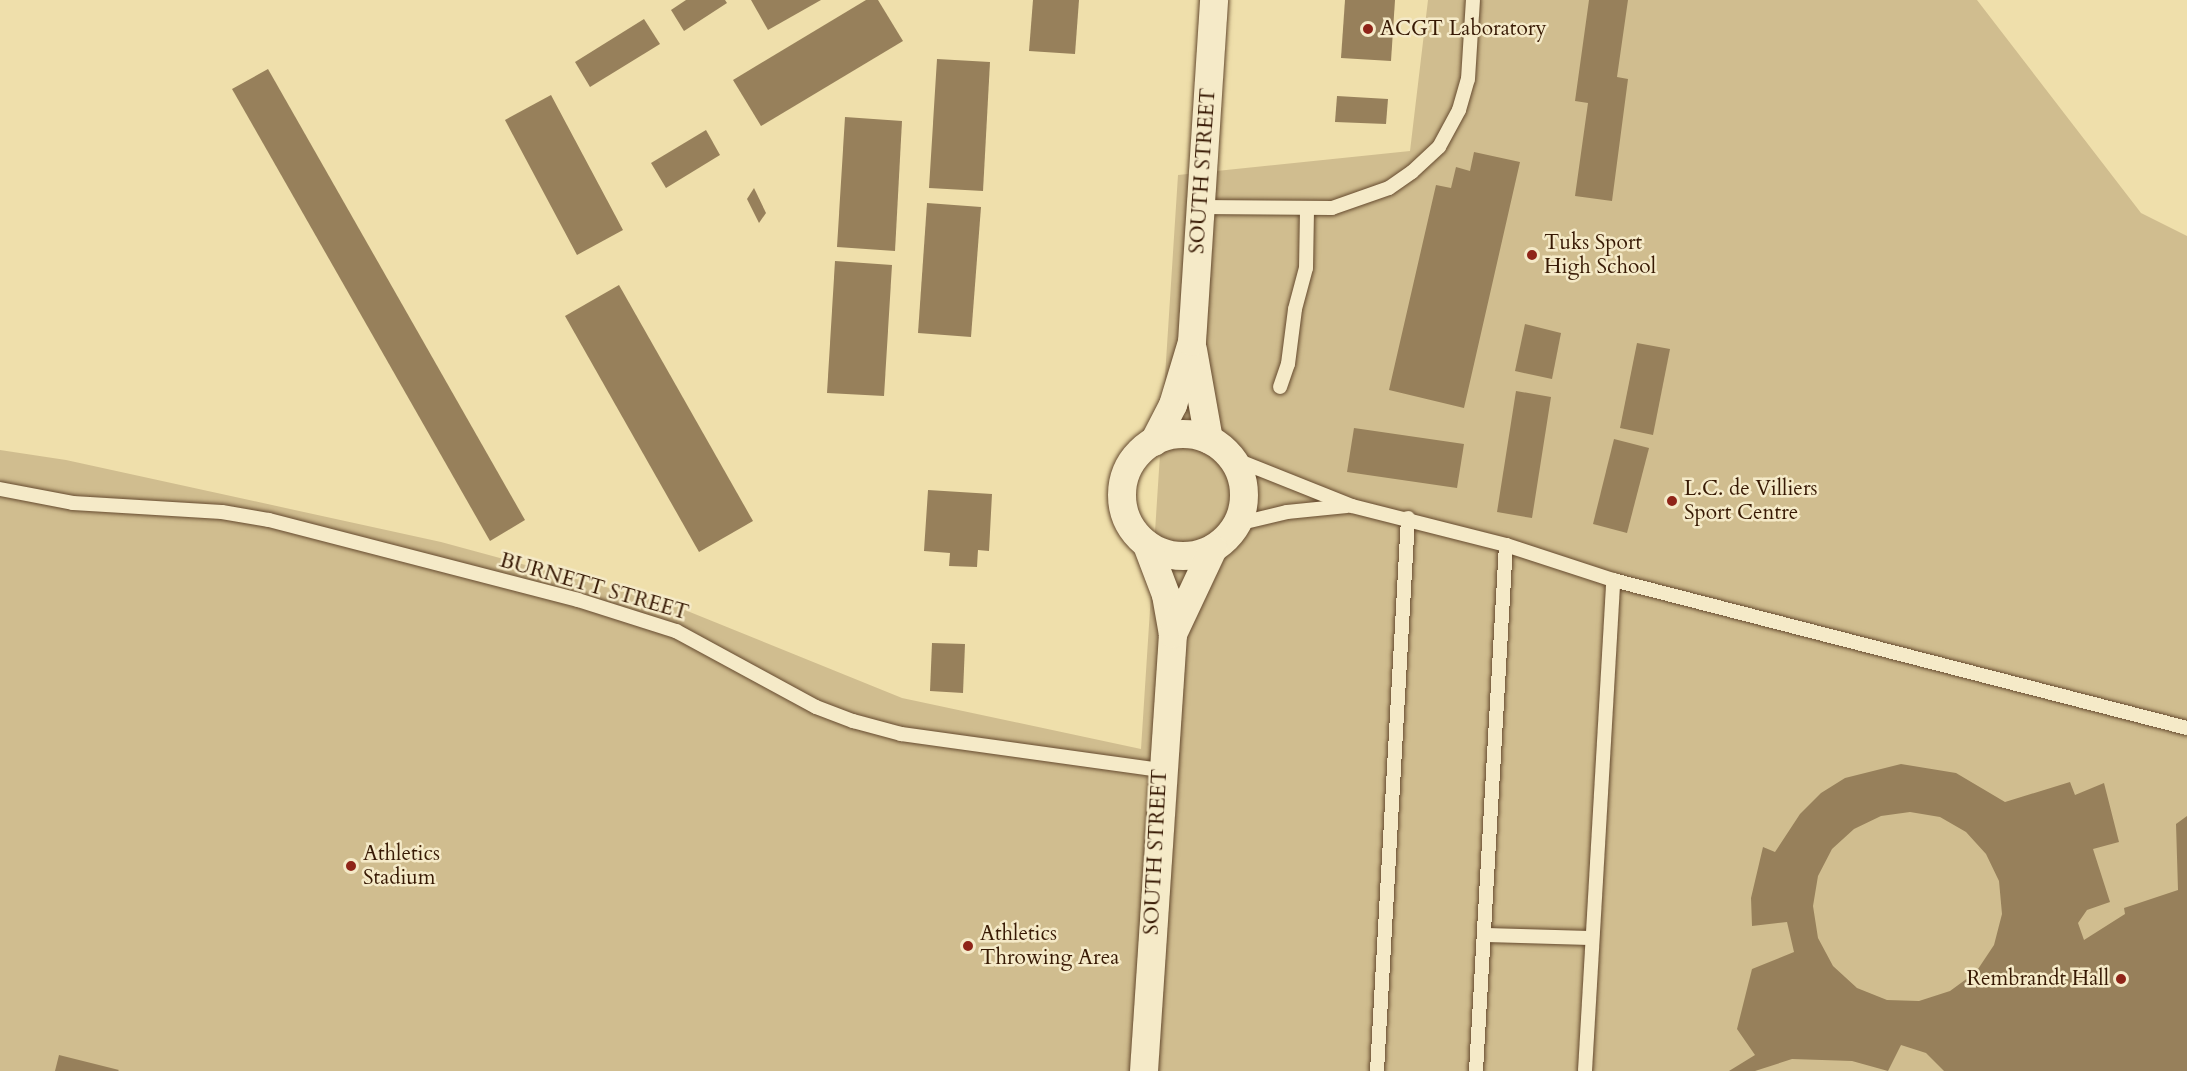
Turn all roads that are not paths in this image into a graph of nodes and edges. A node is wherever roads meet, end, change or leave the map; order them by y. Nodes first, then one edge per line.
1 (1214, 0) edge
2 (1473, 0) edge
3 (1200, 207) junction
4 (1307, 209) junction
5 (1192, 342) junction
6 (1280, 387) dead end
7 (1209, 440) junction
8 (1154, 442) junction
9 (1232, 458) junction
10 (0, 489) edge
11 (1353, 506) junction
12 (1408, 518) junction
13 (1237, 524) junction
14 (1147, 545) junction
15 (1506, 545) junction
16 (1213, 549) junction
17 (1613, 580) junction
18 (1173, 634) junction
19 (2187, 728) edge
20 (1161, 770) junction
21 (1485, 935) junction
22 (1591, 938) junction
23 (1144, 1071) edge
24 (1377, 1071) edge
25 (1476, 1071) edge
26 (1585, 1071) edge

1 - 3 street, SOUTH STREET
2 - 4 lane
3 - 4 lane
3 - 5 street, SOUTH STREET
4 - 6 lane
5 - 7 street, SOUTH STREET
5 - 8 street, SOUTH STREET
7 - 8 street
7 - 9 street
8 - 14 street
9 - 11 lane
9 - 13 street
10 - 20 lane, BURNETT STREET
11 - 12 lane
11 - 13 lane
12 - 15 lane
12 - 24 lane
13 - 16 street
14 - 16 street
14 - 18 street, SOUTH STREET
15 - 17 lane
15 - 21 lane
16 - 18 street, SOUTH STREET
17 - 19 lane
17 - 22 lane
18 - 20 street, SOUTH STREET
20 - 23 street, SOUTH STREET
21 - 22 lane
21 - 25 lane
22 - 26 lane

